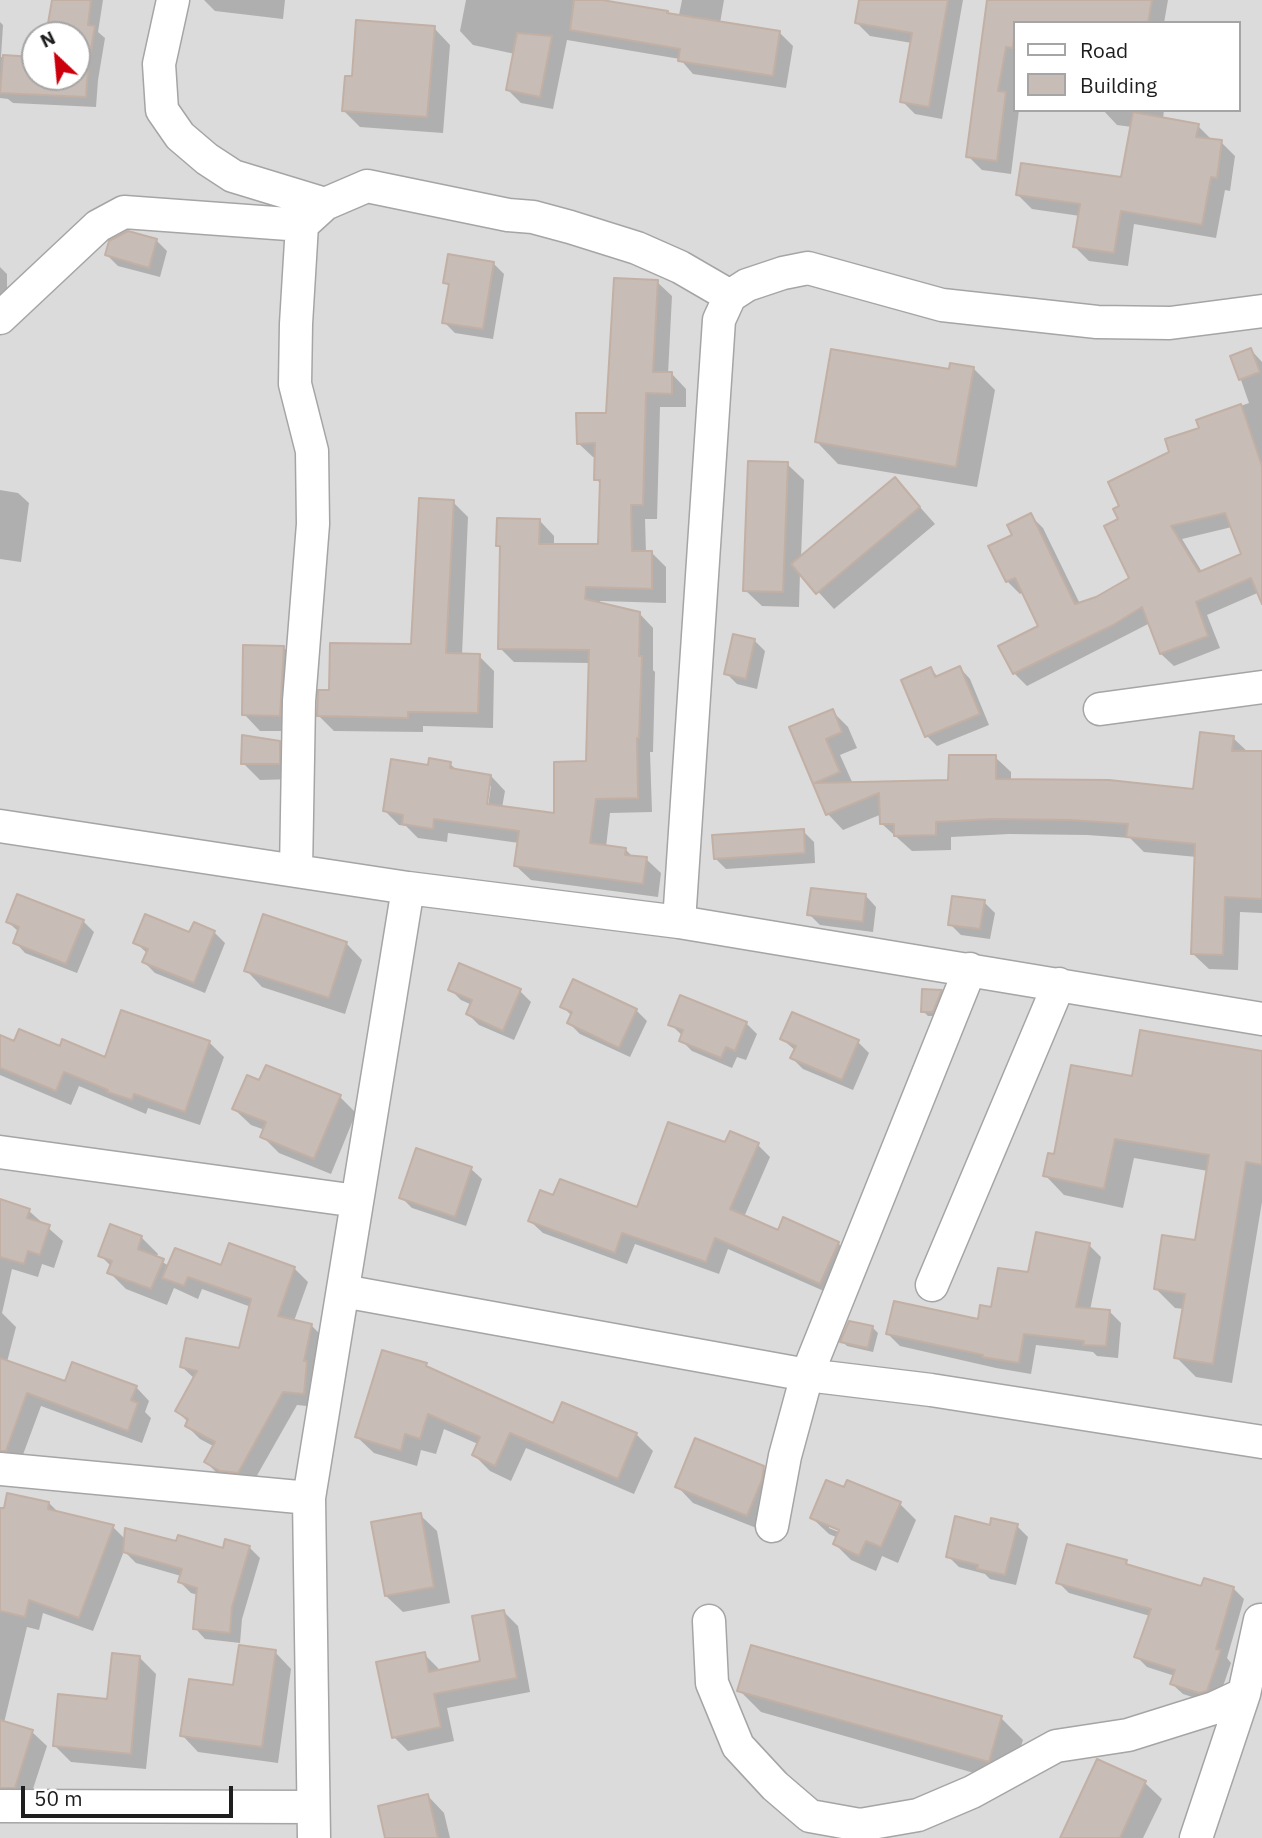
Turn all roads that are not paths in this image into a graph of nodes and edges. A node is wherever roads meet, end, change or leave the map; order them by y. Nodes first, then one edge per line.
1 (173, 0) edge
2 (325, 204) junction
3 (302, 225) junction
4 (730, 296) junction
5 (1262, 311) edge
6 (0, 318) edge
7 (1262, 687) edge
8 (1100, 709) dead end
9 (0, 826) edge
10 (296, 871) junction
11 (408, 888) junction
12 (679, 922) junction
13 (970, 969) junction
14 (1059, 984) junction
15 (1262, 1019) edge
16 (0, 1152) edge
17 (357, 1200) junction
18 (932, 1285) dead end
19 (343, 1291) junction
20 (807, 1375) junction
21 (1262, 1442) edge
22 (0, 1469) edge
23 (309, 1498) junction
24 (772, 1526) dead end
25 (1261, 1616) edge
26 (709, 1621) dead end
27 (1244, 1694) junction
28 (0, 1806) edge
29 (313, 1823) edge
30 (1196, 1838) edge

1 - 2 street
2 - 3 street
2 - 4 street
3 - 6 street
3 - 10 street
4 - 5 street
4 - 12 street
7 - 8 street
9 - 10 street
10 - 11 street
11 - 12 street
11 - 17 street
12 - 13 street
13 - 14 street
13 - 20 street
14 - 15 street
14 - 18 street
16 - 17 street
17 - 19 street
19 - 20 street
19 - 23 street
20 - 21 street
20 - 24 street
22 - 23 street
23 - 29 street
25 - 27 street
26 - 27 street
27 - 30 street
28 - 29 street

